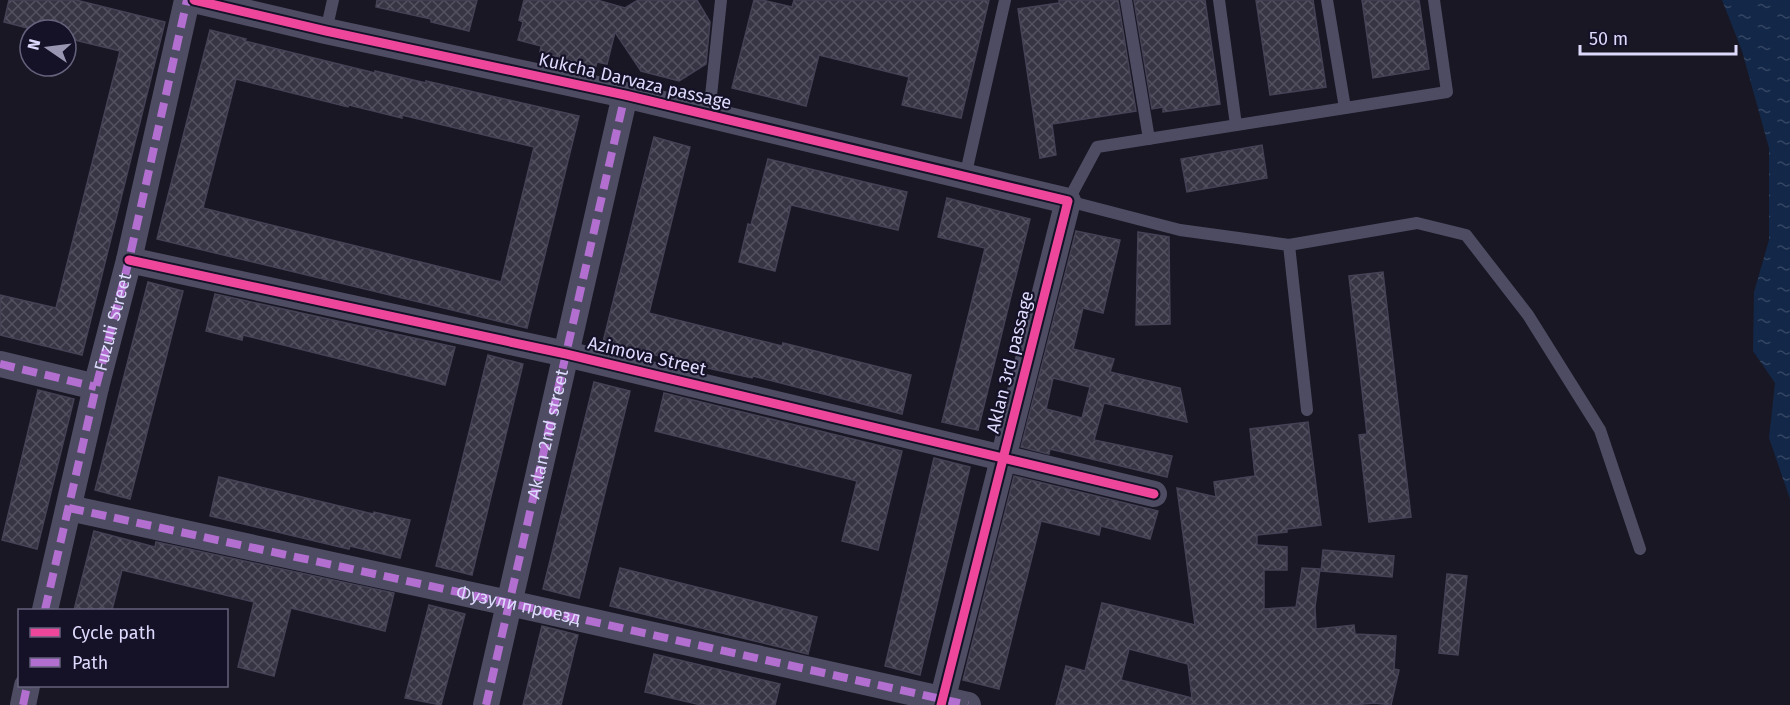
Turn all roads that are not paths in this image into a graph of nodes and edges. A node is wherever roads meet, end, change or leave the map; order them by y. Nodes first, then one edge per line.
1 (187, 0) edge
2 (194, 0) edge
3 (333, 0) edge
4 (721, 0) edge
5 (1005, 0) edge
6 (1126, 0) edge
7 (1219, 0) edge
8 (1327, 0) edge
9 (1434, 0) edge
10 (326, 31) junction
11 (625, 95) junction
12 (1345, 108) junction
13 (709, 115) junction
14 (1236, 125) junction
15 (1149, 139) junction
16 (965, 177) junction
17 (1068, 201) junction
18 (1289, 245) junction
19 (129, 260) junction
20 (566, 354) junction
21 (0, 364) edge
22 (96, 387) junction
23 (1307, 410) dead end
24 (1003, 457) junction
25 (1154, 494) dead end
26 (69, 508) junction
27 (1640, 549) dead end
28 (509, 603) junction
29 (45, 609) edge
30 (27, 687) edge
31 (942, 703) edge
32 (22, 705) edge
33 (486, 705) edge
34 (968, 705) edge

1 - 19 street, Fuzuli Street
2 - 10 street, Kukcha Darvaza passage
3 - 10 lane
4 - 13 lane
5 - 16 lane
6 - 15 lane
7 - 14 lane
8 - 12 lane
9 - 12 lane
10 - 11 street, Kukcha Darvaza passage
11 - 13 street, Kukcha Darvaza passage
11 - 20 street, Аklаn 2nd street
12 - 14 lane
13 - 16 street, Kukcha Darvaza passage
14 - 15 lane
15 - 17 lane
16 - 17 street, Kukcha Darvaza passage
17 - 18 lane
17 - 24 street, Аklаn 3rd passage
18 - 23 lane
18 - 27 lane
19 - 20 street, Azimova Street
19 - 22 street, Fuzuli Street
20 - 24 street, Azimova Street
20 - 28 street, Аklаn 2nd street
21 - 22 street
22 - 26 street, Fuzuli Street
24 - 25 street, Azimova Street
24 - 31 street, Аklаn 3rd passage
26 - 28 street, Фузули проезд
26 - 29 street, Fuzuli Street
28 - 31 street, Фузули проезд
28 - 33 street, Аklаn 2nd street
30 - 32 street
31 - 34 street, Фузули проезд

